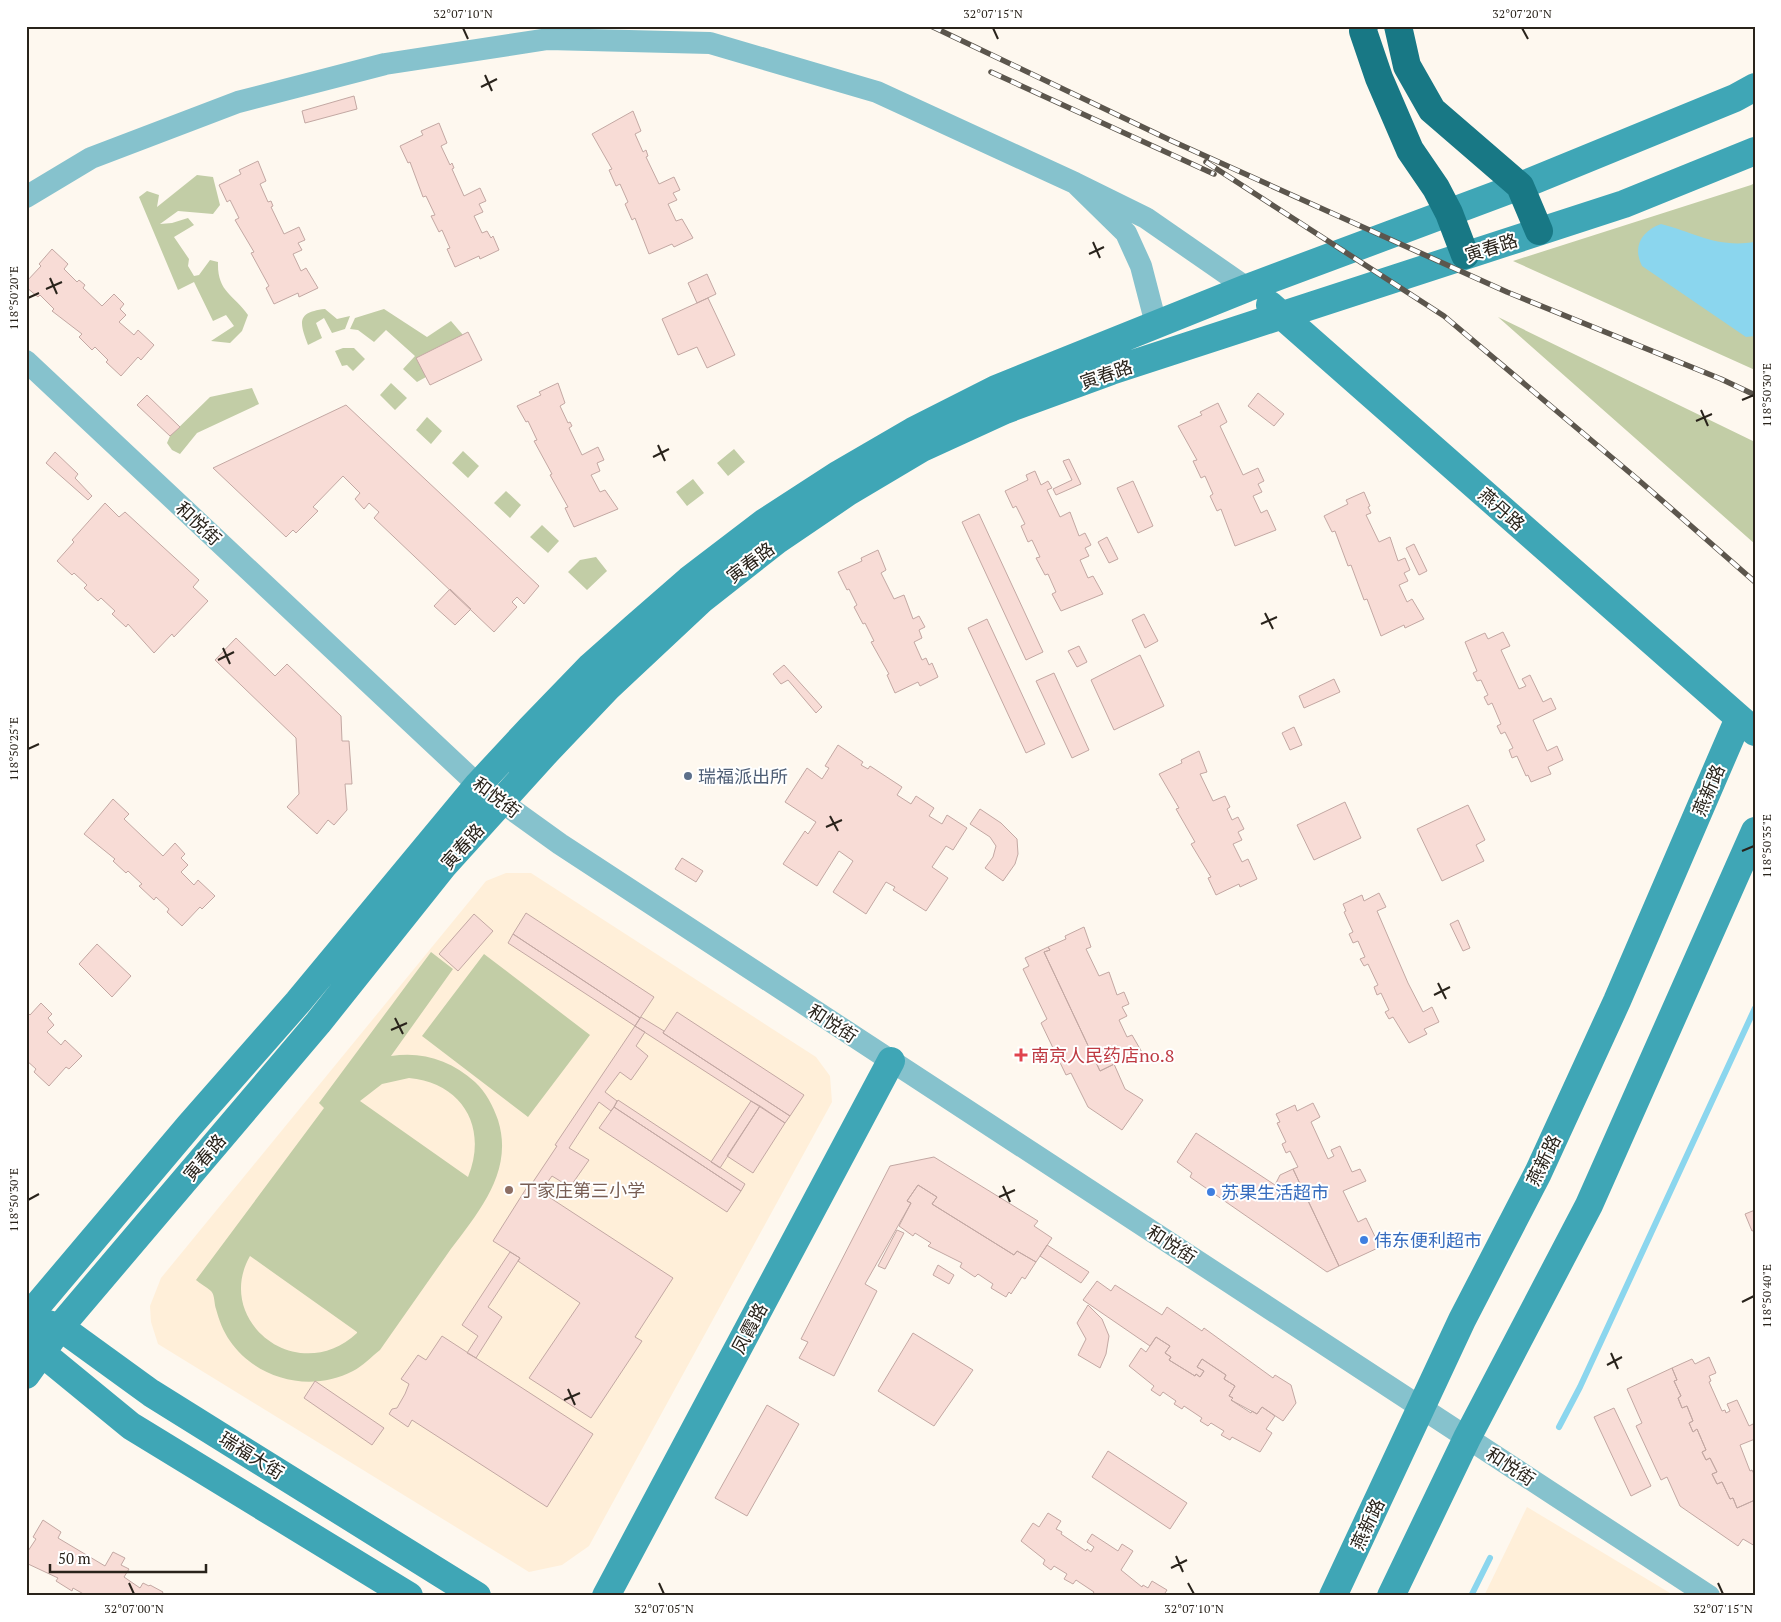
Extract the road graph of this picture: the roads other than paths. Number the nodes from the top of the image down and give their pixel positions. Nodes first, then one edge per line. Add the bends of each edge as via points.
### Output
1 (1364, 26) edge
2 (1398, 26) edge
3 (1755, 87) edge
4 (1755, 151) edge
5 (1075, 183) junction
6 (1520, 186) junction
7 (26, 197) edge
8 (1450, 213) junction
9 (1539, 231) junction
10 (1465, 255) junction
11 (1247, 288) junction
12 (1283, 315) junction
13 (1156, 324) junction
14 (26, 361) edge
15 (1747, 725) edge
16 (478, 785) junction
17 (502, 802) junction
18 (1755, 831) edge
19 (891, 1061) junction
20 (26, 1319) edge
21 (60, 1327) junction
22 (42, 1353) junction
23 (26, 1375) edge
24 (1421, 1406) junction
25 (1467, 1438) junction
26 (409, 1596) edge
27 (477, 1596) edge
28 (606, 1596) edge
29 (1333, 1596) edge
30 (1390, 1596) edge
31 (1709, 1596) edge

1 - 8 highway via 1379,78 1410,150
2 - 6 highway via 1407,66 1432,110
3 - 6 main road, 寅春路
4 - 9 main road, 寅春路 via 1624,204
5 - 7 street via 877,92 710,43 548,39 385,64 238,102 91,158
5 - 11 street via 1146,218
5 - 13 street via 1126,233 1142,266
6 - 8 main road, 寅春路
6 - 9 highway
8 - 10 highway
8 - 11 main road, 寅春路
9 - 10 main road, 寅春路
10 - 12 main road, 寅春路
11 - 12 main road, 燕丹路
11 - 13 main road, 寅春路
12 - 15 main road, 燕丹路
12 - 17 main road, 寅春路 via 1110,371 1005,410 922,448 848,492 776,541 700,600 607,688
13 - 16 main road, 寅春路 via 996,389 930,422 839,474 765,522 689,580 590,667
14 - 16 street, 和悦街
15 - 24 main road, 燕新路 via 1547,1154
16 - 17 street, 和悦街
16 - 20 main road, 寅春路 via 298,1002
17 - 19 street, 和悦街 via 560,844
17 - 21 main road, 寅春路 via 444,865 318,1023
18 - 25 main road via 1589,1205
19 - 24 street, 和悦街
19 - 28 main road, 凤霞路
20 - 21 main road, 瑞福大街
20 - 22 main road
21 - 22 main road, 寅春路
21 - 27 main road, 瑞福大街 via 151,1393
22 - 23 main road, 寅春路
22 - 26 main road via 131,1426
24 - 25 street, 和悦街
24 - 29 main road, 燕新路
25 - 30 main road
25 - 31 street, 和悦街

